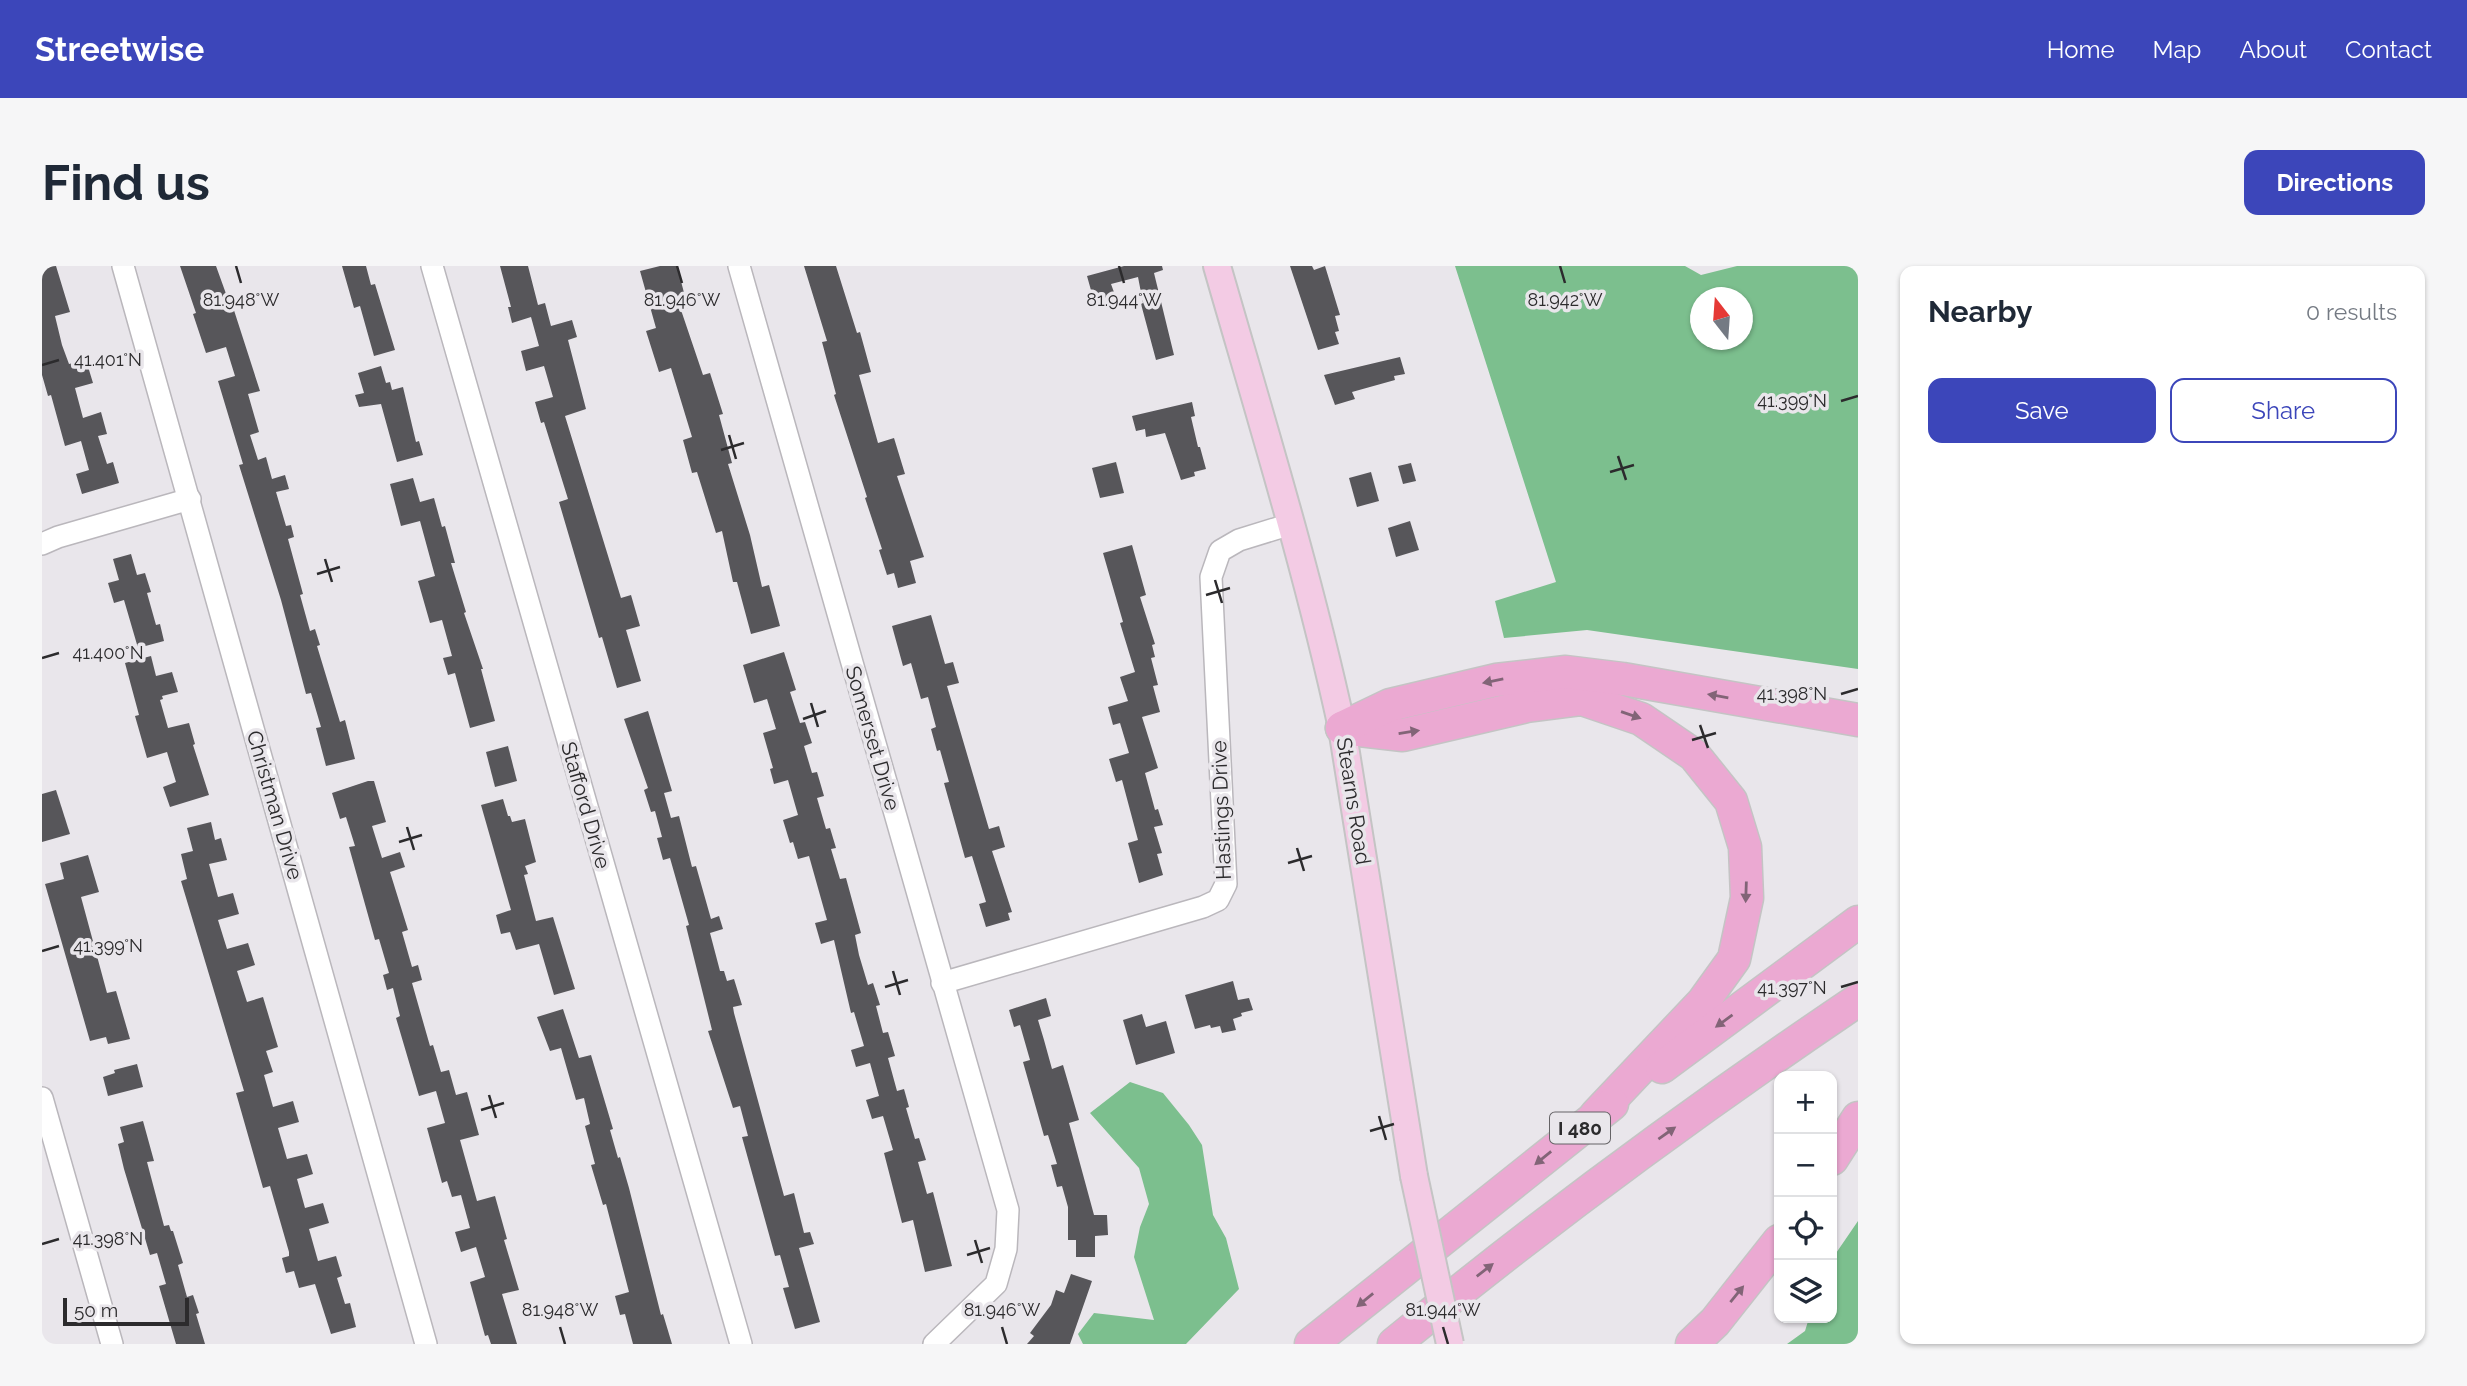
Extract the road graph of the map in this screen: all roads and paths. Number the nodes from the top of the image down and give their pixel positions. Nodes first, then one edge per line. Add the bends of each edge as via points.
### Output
1 (123, 266) edge
2 (432, 266) edge
3 (740, 266) edge
4 (1217, 266) edge
5 (190, 499) junction
6 (1291, 524) junction
7 (42, 544) edge
8 (1858, 720) edge
9 (1342, 728) junction
10 (1858, 922) edge
11 (942, 983) junction
12 (1858, 1000) edge
13 (42, 1098) edge
14 (1596, 1115) junction
15 (1858, 1118) edge
16 (1837, 1151) edge
17 (1774, 1247) edge
18 (112, 1344) edge
19 (426, 1344) edge
20 (741, 1344) edge
21 (934, 1344) edge
22 (1311, 1344) edge
23 (1394, 1344) edge
24 (1450, 1344) edge
25 (1692, 1344) edge

1 - 5 street, Christman Drive
2 - 20 street, Stafford Drive
3 - 11 street, Somerset Drive
4 - 6 main road, Stearns Road
5 - 7 street
5 - 19 street, Christman Drive
6 - 9 main road, Stearns Road
6 - 11 street, Hastings Drive via 1239,540 1220,551 1211,577 1226,884 1218,900
8 -> 9 highway via 1566,672 1496,680 1391,705
9 -> 14 highway via 1404,735 1527,706 1582,699 1641,719 1694,755 1731,801 1745,847 1747,898 1734,958 1703,1002
9 - 24 main road, Stearns Road, bridge via 1414,1176
10 -> 14 highway, I 480
11 - 21 street, Somerset Drive via 1008,1210 1006,1250 996,1284
23 -> 12 highway, I 480 via 1617,1169
13 - 18 street
14 -> 22 highway, I 480
15 - 16 highway
25 -> 17 highway

